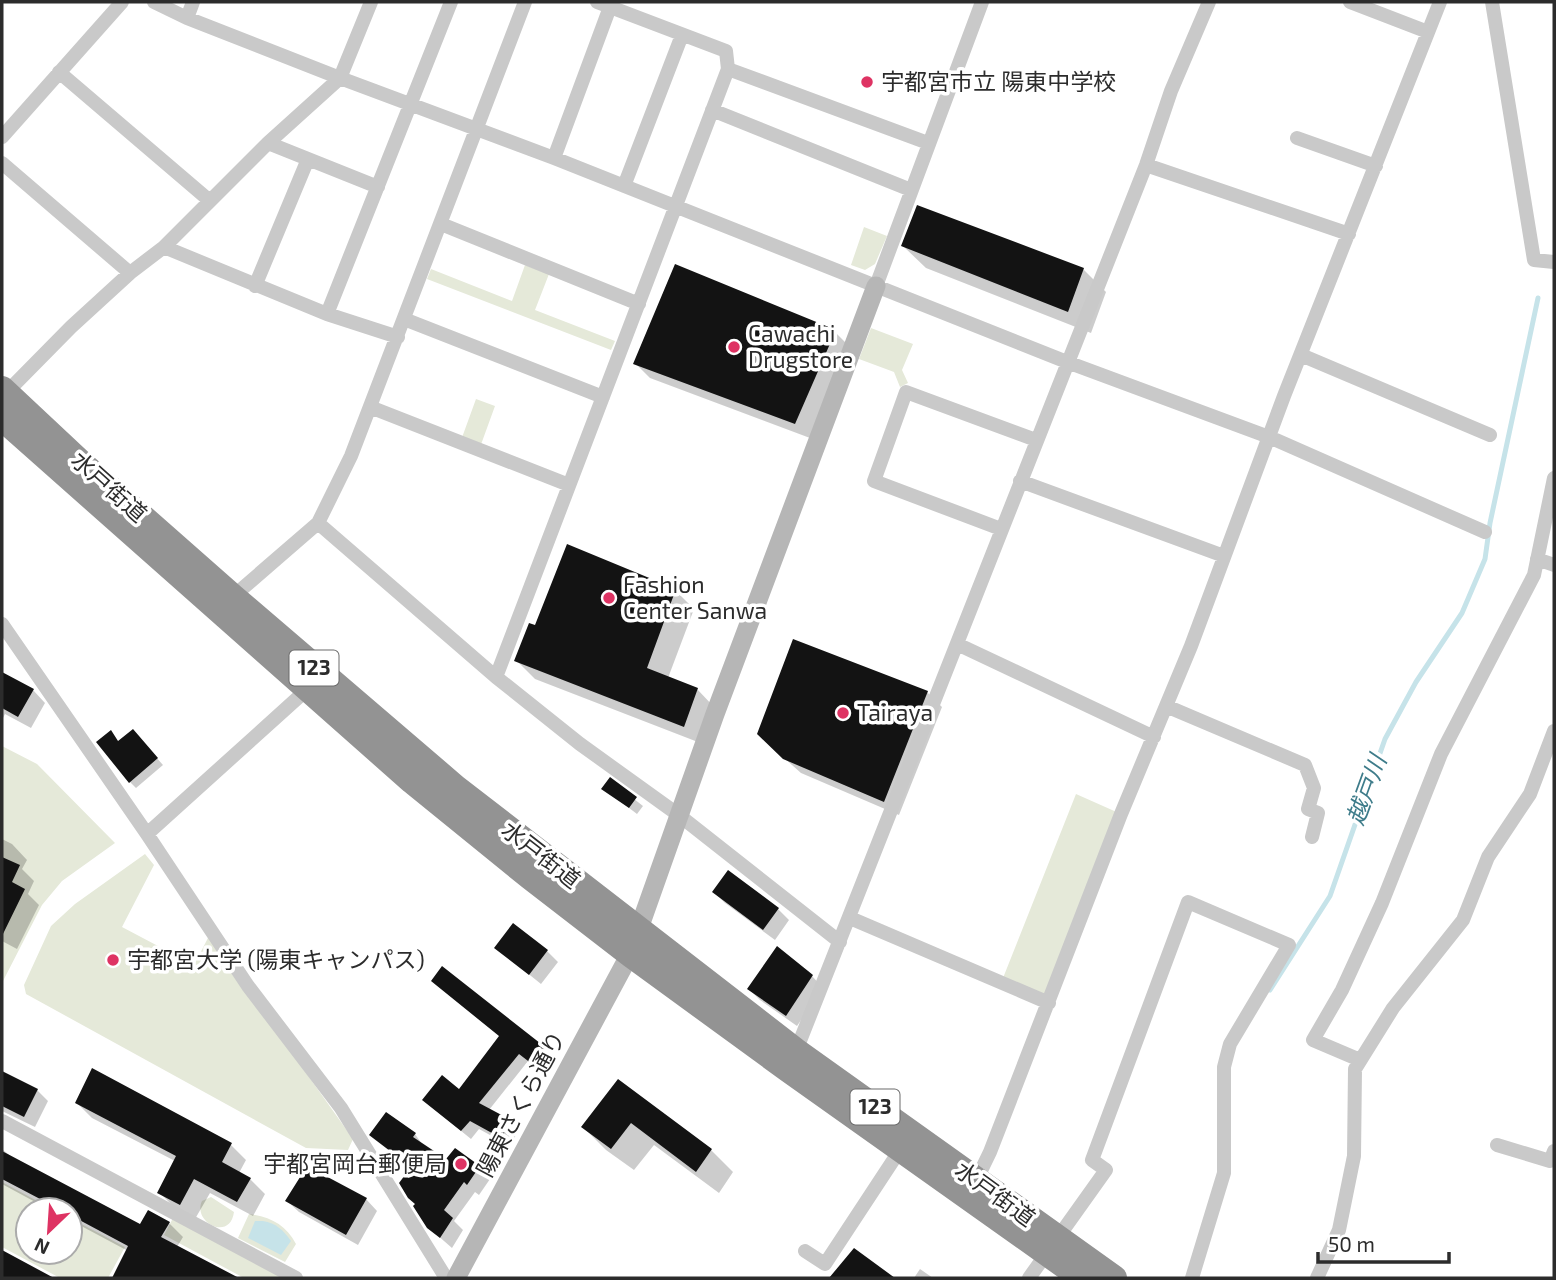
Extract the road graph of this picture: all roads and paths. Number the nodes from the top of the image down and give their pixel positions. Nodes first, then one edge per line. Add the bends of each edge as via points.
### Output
1 (122, 2) edge
2 (154, 2) edge
3 (193, 2) edge
4 (371, 2) edge
5 (451, 2) edge
6 (525, 2) edge
7 (982, 2) edge
8 (1209, 2) edge
9 (1350, 2) edge
10 (1440, 2) edge
11 (1492, 2) edge
12 (603, 4) edge
13 (187, 18) junction
14 (1429, 32) junction
15 (682, 34) junction
16 (728, 69) junction
17 (60, 72) junction
18 (340, 78) junction
19 (411, 105) junction
20 (712, 110) junction
21 (476, 129) junction
22 (2, 136) edge
23 (1297, 138) dead end
24 (268, 143) junction
25 (928, 144) junction
26 (554, 158) junction
27 (308, 159) junction
28 (2, 163) edge
29 (1146, 165) junction
30 (1376, 166) junction
31 (624, 186) junction
32 (378, 187) junction
33 (911, 190) junction
34 (210, 201) junction
35 (676, 206) junction
36 (441, 224) junction
37 (1349, 234) junction
38 (164, 247) junction
39 (1554, 262) edge
40 (130, 273) junction
41 (255, 286) junction
42 (876, 286) junction
43 (639, 304) junction
44 (327, 314) junction
45 (404, 319) junction
46 (398, 337) junction
47 (1301, 355) junction
48 (1067, 362) junction
49 (603, 397) junction
50 (3, 399) edge
51 (370, 407) junction
52 (1490, 435) dead end
53 (1269, 437) junction
54 (1037, 440) junction
55 (1554, 478) edge
56 (1020, 481) junction
57 (569, 485) junction
58 (318, 523) junction
59 (1001, 530) junction
60 (1485, 532) dead end
61 (1224, 556) junction
62 (1537, 559) junction
63 (1554, 565) edge
64 (225, 603) junction
65 (2, 624) edge
66 (957, 644) junction
67 (496, 677) junction
68 (315, 682) junction
69 (1166, 706) junction
70 (1554, 731) edge
71 (1154, 737) junction
72 (680, 816) junction
73 (146, 834) junction
74 (1311, 837) dead end
75 (850, 918) junction
76 (635, 943) junction
77 (840, 943) junction
78 (1049, 1003) junction
79 (792, 1060) junction
80 (1360, 1060) junction
81 (2, 1121) edge
82 (1497, 1145) dead end
83 (900, 1150) junction
84 (1554, 1151) edge
85 (972, 1188) junction
86 (1052, 1246) junction
87 (805, 1251) dead end
88 (296, 1278) edge
89 (446, 1278) edge
90 (456, 1278) edge
91 (1029, 1278) edge
92 (1082, 1278) edge
93 (1114, 1278) edge
94 (1192, 1278) edge
95 (1317, 1278) edge

1 - 17 street
2 - 13 street
3 - 13 street
4 - 18 street
5 - 19 street
6 - 21 street
7 - 25 street
8 - 29 street
9 - 14 street
10 - 14 street
11 - 39 street via 1534,260
12 - 15 street
12 - 26 street
13 - 18 street
14 - 30 street
15 - 16 street via 726,51
15 - 31 street
16 - 20 street
16 - 25 street
17 - 22 street
17 - 34 street
18 - 19 street
18 - 24 street
19 - 21 street
19 - 32 street
20 - 33 street
20 - 35 street
21 - 26 street
21 - 36 street
23 - 30 street
24 - 27 street
24 - 34 street
25 - 33 street
26 - 31 street
27 - 32 street
27 - 41 street
28 - 40 street
29 - 37 street
29 - 48 street
30 - 37 street
31 - 35 street
32 - 44 street
33 - 42 street
34 - 38 street
35 - 42 street
35 - 43 street
36 - 43 street
36 - 45 street
37 - 47 street
38 - 40 street
38 - 41 street
40 - 50 street
41 - 44 street
42 - 48 street
42 - 72 street, 陽東さくら通り
43 - 49 street
44 - 46 street
45 - 46 street
45 - 49 street
46 - 51 street
47 - 52 street
47 - 53 street
48 - 53 street
48 - 54 street
49 - 57 street
50 - 64 highway, 水戸街道 / 123
51 - 57 street
51 - 58 street
53 - 60 street
53 - 61 street
54 - 56 street
54 - 59 street via 906,392 874,481
55 - 62 street
56 - 59 street
56 - 61 street
57 - 67 street
58 - 64 street
58 - 67 street
59 - 66 street
61 - 69 street
62 - 63 street
62 - 80 street via 1534,575 1441,754 1342,990 1313,1040
64 - 68 highway, 水戸街道 / 123
65 - 73 street
66 - 71 street
66 - 75 street
67 - 72 street
68 - 73 street
68 - 76 highway, 水戸街道 / 123 via 456,789
69 - 71 street
69 - 74 street via 1305,765 1314,788 1308,809 1318,813
70 - 80 street via 1530,794 1488,857 1463,919 1393,1008
71 - 78 street
72 - 76 street, 陽東さくら通り
72 - 77 street
73 - 89 street via 248,986 341,1108
75 - 77 street
75 - 78 street
76 - 79 highway, 水戸街道 / 123
76 - 90 street, 陽東さくら通り
77 - 79 street
78 - 85 street
79 - 83 highway, 水戸街道 / 123
79 - 85 highway, 水戸街道 / 123
80 - 95 street via 1355,1069 1354,1156 1339,1230
81 - 88 street
82 - 84 street via 1550,1161
83 - 85 highway, 水戸街道 / 123
83 - 87 street via 825,1264
85 - 86 highway, 水戸街道 / 123
86 - 91 street
86 - 92 highway, 水戸街道 / 123
86 - 93 highway, 水戸街道 / 123
86 - 94 street via 1106,1170 1092,1160 1188,902 1289,945 1230,1044 1224,1067 1224,1173

